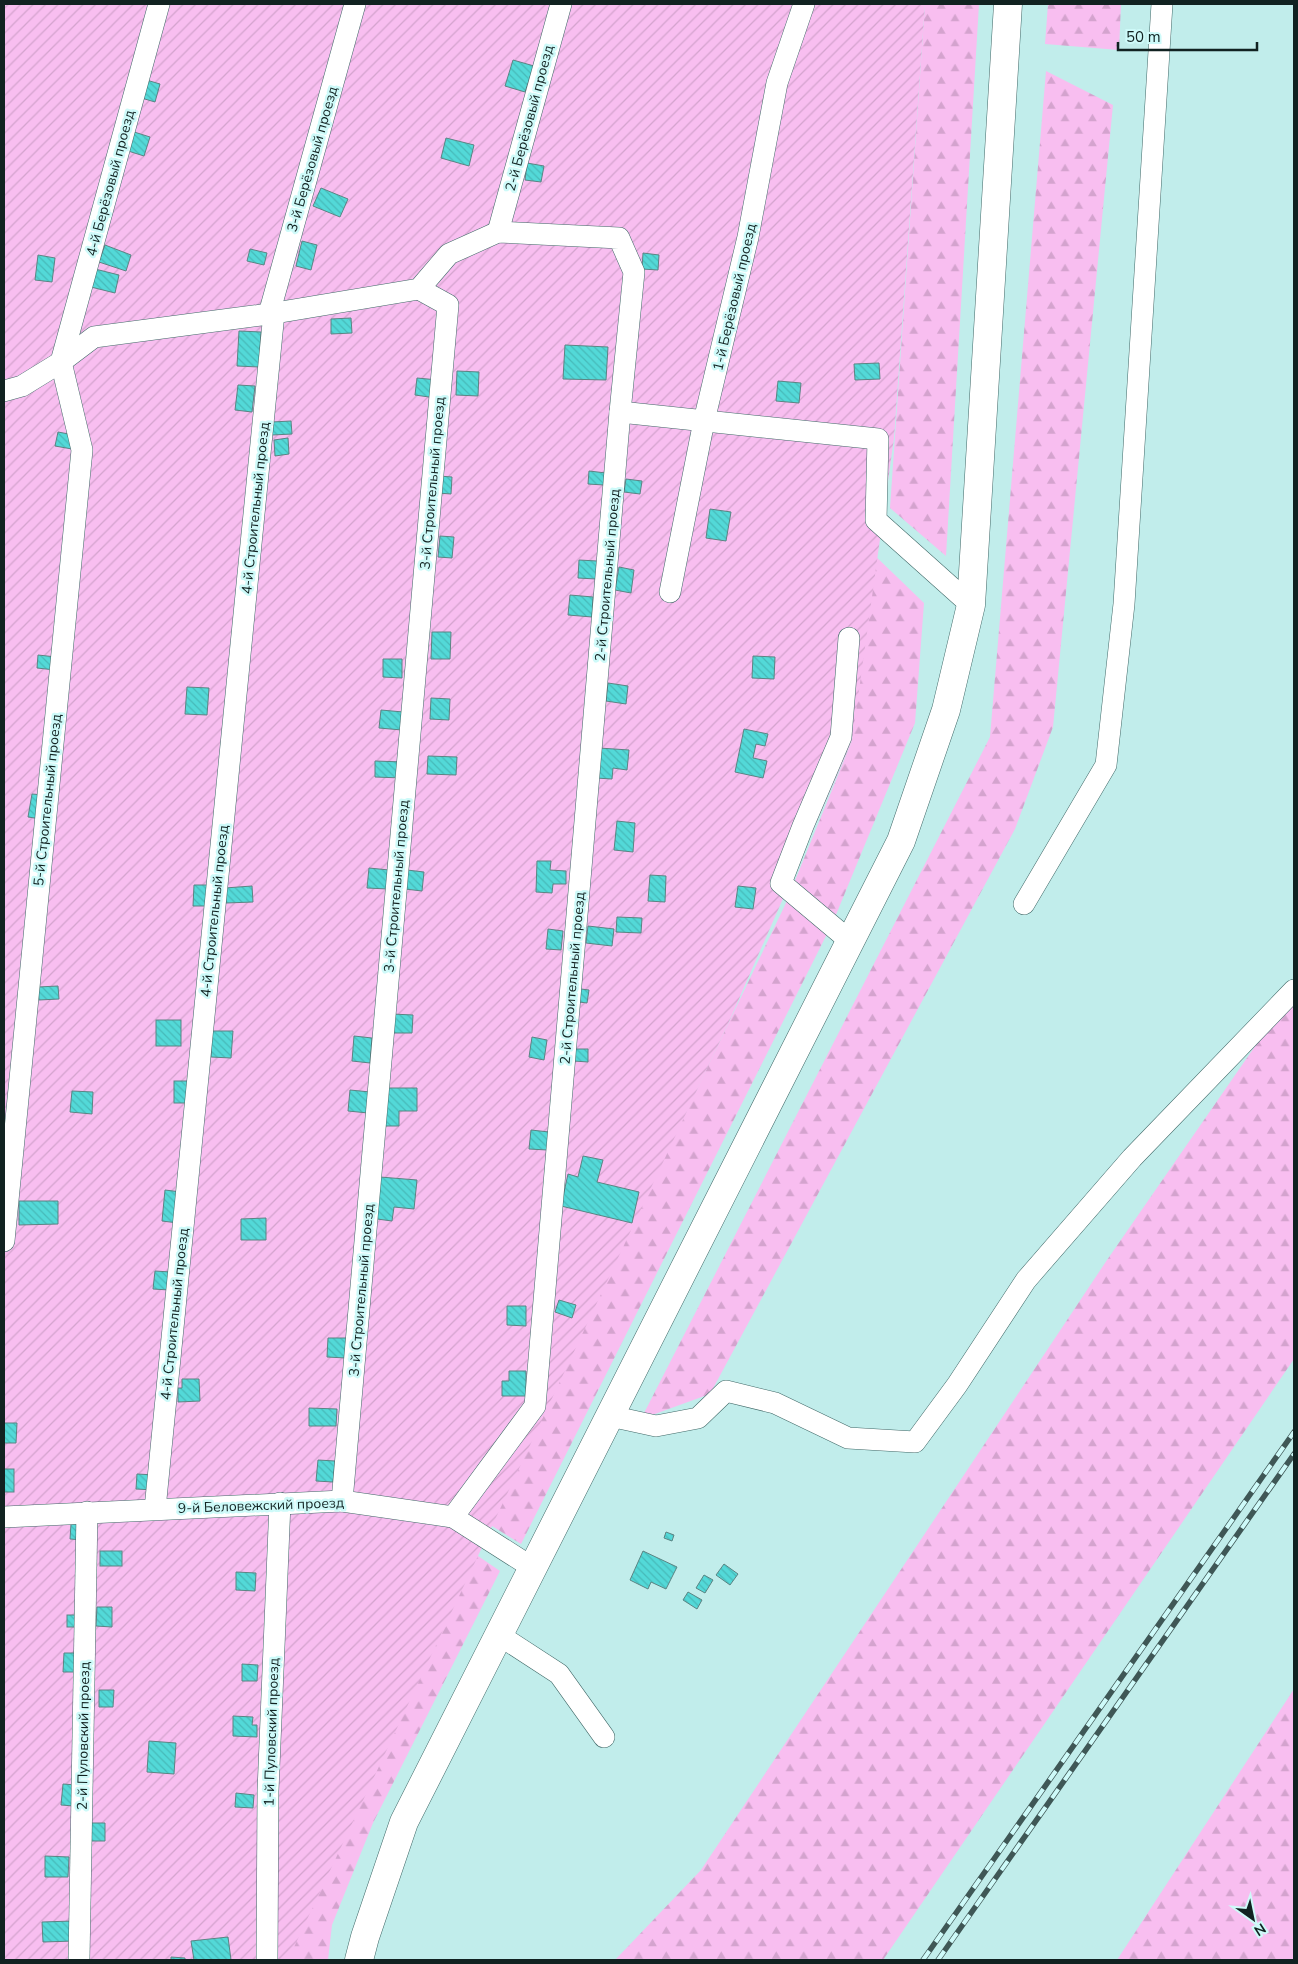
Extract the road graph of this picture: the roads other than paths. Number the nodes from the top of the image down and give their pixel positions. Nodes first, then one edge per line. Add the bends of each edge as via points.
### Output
1 (159, 4) edge
2 (356, 4) edge
3 (561, 4) edge
4 (804, 4) edge
5 (1008, 4) edge
6 (1162, 4) edge
7 (498, 232) junction
8 (419, 289) junction
9 (271, 313) junction
10 (61, 362) junction
11 (4, 391) edge
12 (620, 412) junction
13 (704, 421) junction
14 (670, 592) dead end
15 (971, 605) junction
16 (849, 638) dead end
17 (1024, 904) dead end
18 (850, 941) junction
19 (1294, 990) edge
20 (4, 1241) edge
21 (610, 1416) junction
22 (342, 1501) junction
23 (280, 1503) junction
24 (155, 1509) junction
25 (87, 1512) junction
26 (4, 1517) edge
27 (452, 1518) junction
28 (533, 1568) junction
29 (499, 1635) junction
30 (604, 1737) dead end
31 (79, 1960) edge
32 (267, 1960) edge
33 (359, 1960) edge

1 - 10 street, 4-й Берёзовый проезд
2 - 9 street, 3-й Берёзовый проезд
3 - 7 street, 2-й Берёзовый проезд
4 - 13 street, 1-й Берёзовый проезд via 777,83 748,237
5 - 15 main road
6 - 17 street via 1124,604 1106,765
7 - 8 street via 449,254
7 - 12 street, 2-й Строительный проезд via 619,238 634,272
8 - 9 street
8 - 22 street, 3-й Строительный проезд via 448,305
9 - 10 street via 94,337
9 - 24 street, 4-й Строительный проезд
10 - 11 street via 22,386
10 - 20 street, 5-й Строительный проезд via 82,450
12 - 13 street
12 - 27 street, 2-й Строительный проезд via 535,1406
13 - 14 street, 1-й Берёзовый проезд
13 - 15 street via 878,439 876,520
15 - 18 main road via 946,710 901,841
16 - 18 street via 841,737 781,883
18 - 21 main road
19 - 21 street via 1132,1158 1026,1280 915,1442 848,1438 775,1403 726,1391 698,1418 656,1426
21 - 28 main road
22 - 23 street, 9-й Беловежский проезд
22 - 27 street, 9-й Беловежский проезд
23 - 24 street, 9-й Беловежский проезд
23 - 32 street, 1-й Пуловский проезд via 268,1792
24 - 25 street, 9-й Беловежский проезд
25 - 26 street, 9-й Беловежский проезд
25 - 31 street, 2-й Пуловский проезд
27 - 28 street, 9-й Беловежский проезд
28 - 29 main road
29 - 30 street via 559,1674
29 - 33 main road via 404,1822

